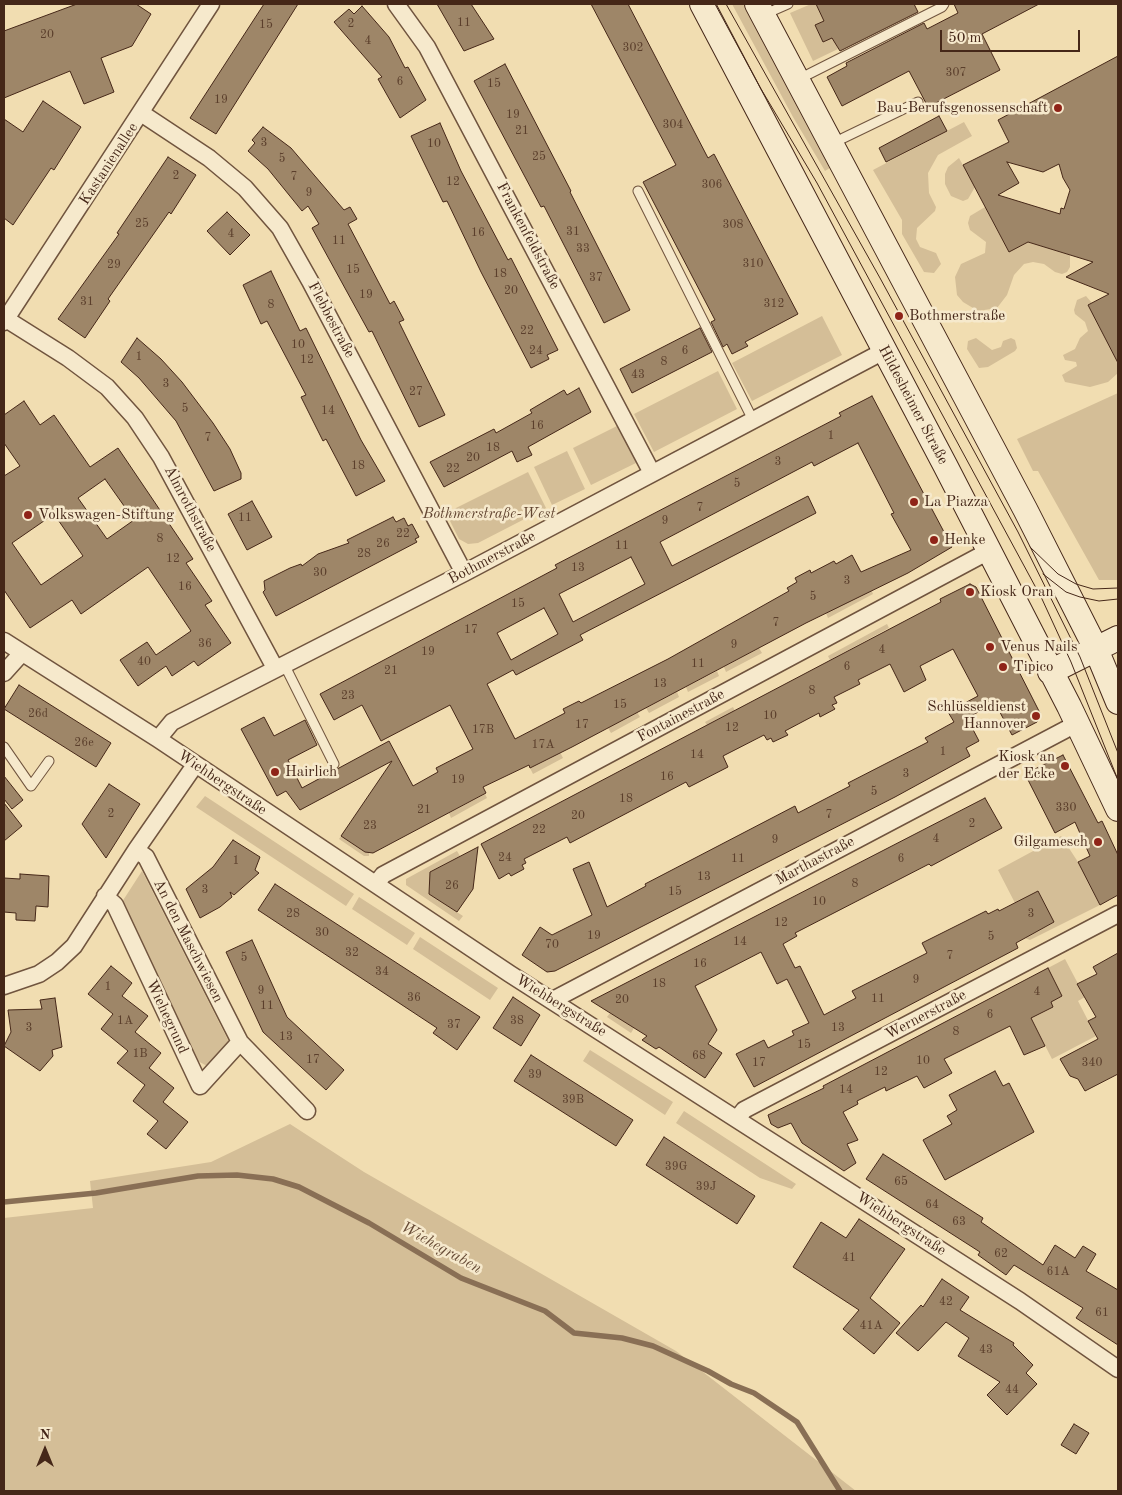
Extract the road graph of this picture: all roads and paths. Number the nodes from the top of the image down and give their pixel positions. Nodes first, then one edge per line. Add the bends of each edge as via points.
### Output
1 (211, 4) edge
2 (396, 4) edge
3 (702, 4) edge
4 (788, 4) edge
5 (944, 4) edge
6 (760, 10) edge
7 (797, 80) junction
8 (918, 102) dead end
9 (141, 113) junction
10 (831, 144) junction
11 (638, 191) dead end
12 (5, 321) edge
13 (884, 351) junction
14 (753, 420) junction
15 (652, 473) junction
16 (989, 551) junction
17 (464, 573) junction
18 (1118, 638) edge
19 (4, 641) edge
20 (1096, 649) junction
21 (22, 653) junction
22 (280, 666) junction
23 (4, 672) edge
24 (1050, 672) junction
25 (1118, 702) edge
26 (1078, 723) junction
27 (158, 739) junction
28 (4, 747) edge
29 (49, 761) dead end
30 (334, 764) dead end
31 (195, 765) junction
32 (1118, 809) edge
33 (136, 850) junction
34 (376, 884) junction
35 (105, 896) junction
36 (1118, 914) edge
37 (4, 986) edge
38 (553, 1000) junction
39 (240, 1042) junction
40 (307, 1111) dead end
41 (737, 1119) junction
42 (1118, 1368) edge

1 - 9 street, Kastanienallee
2 - 15 street, Frankenfeldstraße via 428,47
3 - 13 main road, Hildesheimer Straße
4 - 6 lane
5 - 7 lane
6 - 7 main road
7 - 10 main road
8 - 10 lane
9 - 12 street, Kastanienallee
9 - 17 street, Flebbestraße via 209,158 245,188 280,228
10 - 20 main road
11 - 14 lane
12 - 22 street, Almrothstraße via 68,358 107,388 135,418 161,456
13 - 14 street, Bothmerstraße
13 - 16 main road, Hildesheimer Straße
14 - 15 street, Bothmerstraße
15 - 17 street, Bothmerstraße
16 - 24 main road, Hildesheimer Straße
16 - 34 street, Fontainestraße via 383,875
17 - 22 street, Bothmerstraße
18 - 20 main road
19 - 21 street, Wiehbergstraße
20 - 24 main road
20 - 25 main road
21 - 23 street
21 - 27 street, Wiehbergstraße
22 - 27 street, Bothmerstraße via 172,722
22 - 30 lane
24 - 26 main road, Hildesheimer Straße
26 - 32 main road, Hildesheimer Straße
26 - 38 street, Marthastraße
27 - 31 street, Wiehbergstraße
28 - 29 lane via 31,786
31 - 33 street
31 - 34 street, Wiehbergstraße
33 - 35 street
33 - 39 street, An den Maschwiesen via 146,857
34 - 38 street, Wiehbergstraße
35 - 37 street via 74,946 57,962 39,974
35 - 39 street, Wiehegrund via 115,905 200,1086
36 - 41 street, Wernerstraße via 744,1110
38 - 41 street, Wiehbergstraße
39 - 40 street, An den Maschwiesen
41 - 42 street, Wiehbergstraße via 1020,1300

